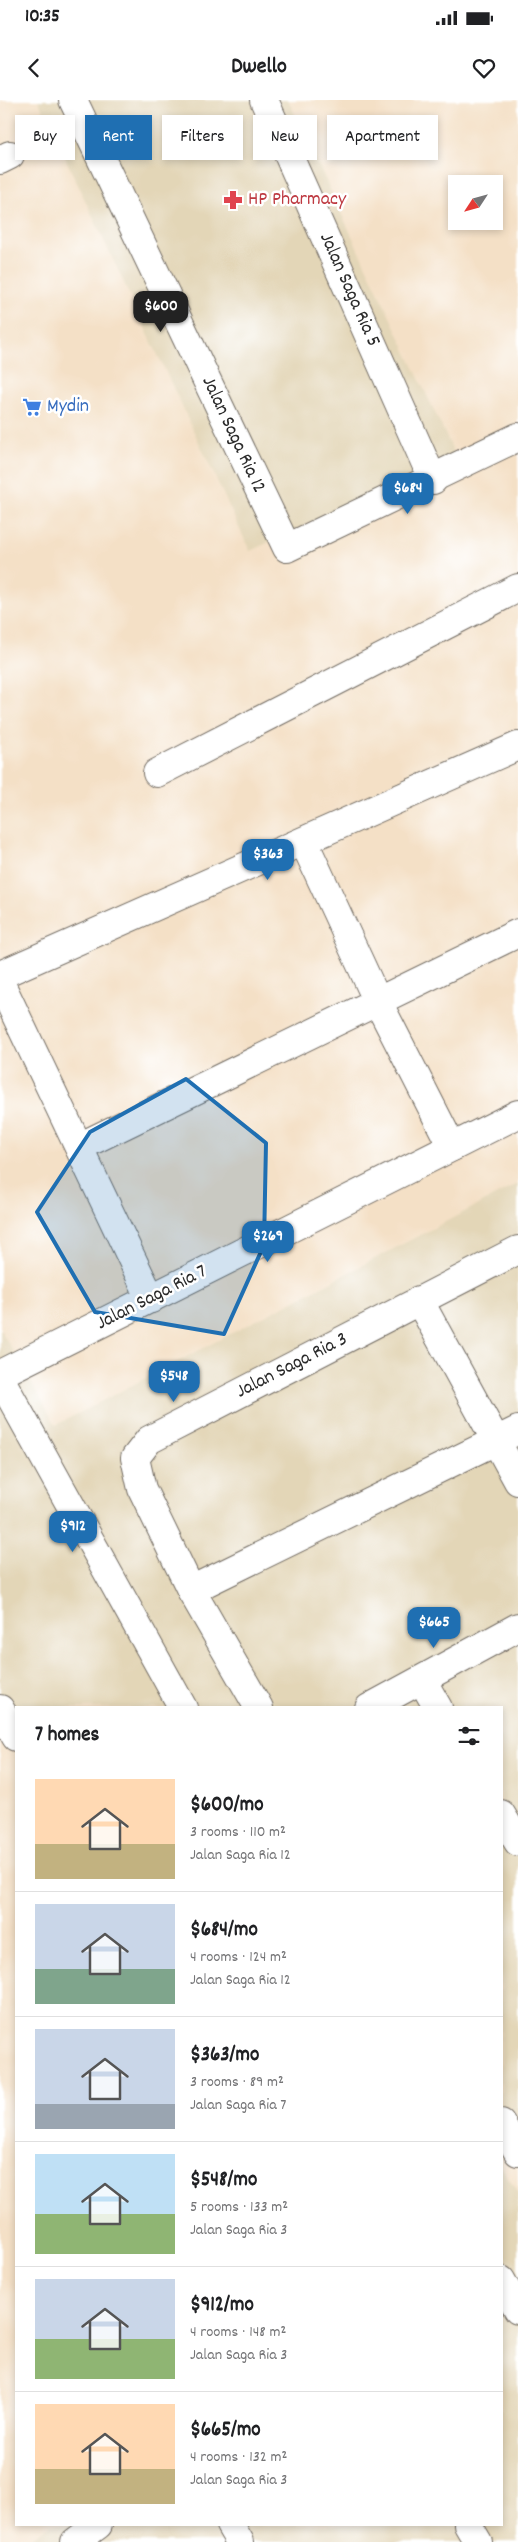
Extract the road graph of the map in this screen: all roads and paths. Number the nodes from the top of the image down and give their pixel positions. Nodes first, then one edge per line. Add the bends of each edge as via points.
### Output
1 (73, 100) edge
2 (264, 100) edge
3 (515, 447) edge
4 (433, 480) junction
5 (518, 588) edge
6 (518, 746) edge
7 (158, 773) dead end
8 (304, 842) junction
9 (518, 933) edge
10 (0, 975) edge
11 (0, 982) edge
12 (378, 1002) junction
13 (518, 1114) edge
14 (79, 1147) junction
15 (452, 1147) junction
16 (518, 1250) edge
17 (151, 1299) junction
18 (419, 1300) junction
19 (0, 1374) edge
20 (0, 1378) edge
21 (507, 1435) edge
22 (518, 1481) edge
23 (191, 1590) junction
24 (518, 1627) edge
25 (422, 1680) junction
26 (182, 1706) edge
27 (259, 1706) edge
28 (373, 1706) edge
29 (437, 1706) edge
30 (0, 1709) edge
31 (15, 1735) edge
32 (503, 1817) edge
33 (518, 1842) edge
34 (503, 2126) edge
35 (518, 2150) edge
36 (503, 2284) edge
37 (518, 2310) edge
38 (97, 2526) edge
39 (231, 2526) edge
40 (469, 2526) edge
41 (75, 2542) edge
42 (240, 2542) edge
43 (478, 2542) edge

1 - 4 street, Jalan Saga Ria 12 via 287,548
2 - 4 street, Jalan Saga Ria 5
3 - 4 street, Jalan Saga Ria 12
5 - 7 street
6 - 8 street
8 - 10 street
8 - 12 street
9 - 12 street
11 - 14 street
12 - 14 street
12 - 15 street
13 - 15 street, Jalan Saga Ria 7
14 - 17 street
15 - 17 street, Jalan Saga Ria 7
16 - 18 street, Jalan Saga Ria 3
17 - 19 street, Jalan Saga Ria 7
18 - 21 street
18 - 23 street, Jalan Saga Ria 3 via 149,1440 135,1458 142,1489
20 - 26 street
21 - 22 street
21 - 23 street
23 - 27 street, Jalan Saga Ria 3
24 - 25 street
25 - 28 street
25 - 29 street
30 - 31 street
32 - 33 street
34 - 35 street
36 - 37 street
38 - 41 street
39 - 42 street
40 - 43 street

